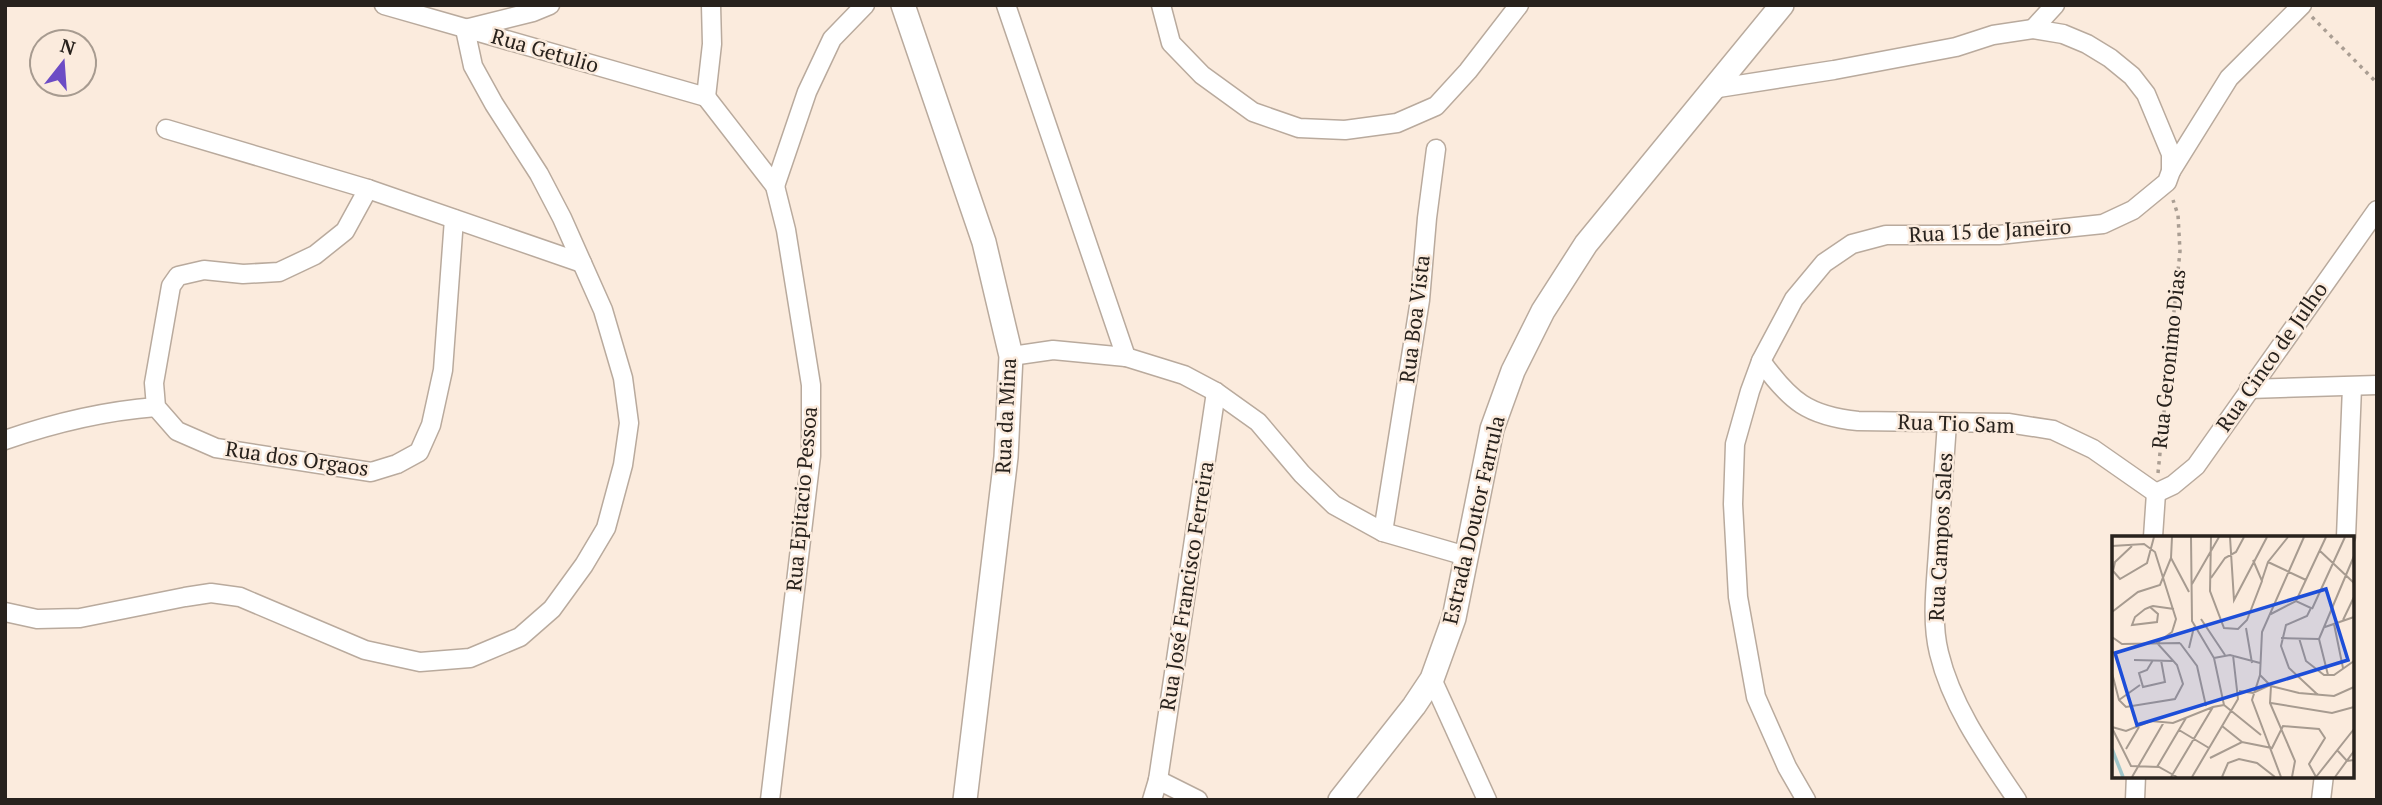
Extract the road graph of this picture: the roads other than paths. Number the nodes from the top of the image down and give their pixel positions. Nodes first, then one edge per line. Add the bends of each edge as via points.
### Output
1 (384, 5) edge
2 (550, 5) edge
3 (711, 5) edge
4 (865, 5) edge
5 (903, 5) edge
6 (1006, 5) edge
7 (1160, 5) edge
8 (1519, 5) edge
9 (1782, 5) edge
10 (2055, 5) edge
11 (2301, 6) edge
12 (465, 29) junction
13 (2033, 29) junction
14 (1712, 89) junction
15 (706, 97) junction
16 (166, 129) dead end
17 (1436, 149) dead end
18 (2169, 177) junction
19 (775, 186) junction
20 (368, 189) junction
21 (2377, 210) edge
22 (454, 219) junction
23 (582, 263) junction
24 (1011, 356) junction
25 (1126, 357) junction
26 (1761, 362) junction
27 (2377, 385) edge
28 (2352, 387) junction
29 (2249, 389) junction
30 (1216, 393) junction
31 (156, 407) junction
32 (1947, 423) junction
33 (5, 440) edge
34 (2156, 493) junction
35 (1383, 532) junction
36 (2153, 536) edge
37 (2346, 536) edge
38 (1466, 556) junction
39 (5, 612) edge
40 (1432, 679) junction
41 (2136, 777) edge
42 (2324, 777) edge
43 (1158, 780) junction
44 (770, 800) edge
45 (965, 800) edge
46 (1152, 800) edge
47 (1198, 800) edge
48 (1340, 800) edge
49 (1487, 800) edge
50 (1806, 800) edge
51 (2017, 800) edge
52 (2135, 800) edge
53 (2321, 800) edge

1 - 12 street, Rua Getulio
2 - 12 street
3 - 15 street
4 - 19 street via 832,39 807,92
5 - 24 street, Rua da Mina via 984,242
6 - 25 street
7 - 8 street via 1171,43 1202,75 1253,112 1299,128 1345,130 1397,123 1436,106
9 - 14 street, Estrada Doutor Farrula
10 - 13 street
11 - 18 street, Rua 15 de Janeiro via 2229,78
12 - 15 street, Rua Getulio
12 - 23 street via 473,66 539,174
13 - 14 street via 1833,71
13 - 18 street via 2087,44 2132,76 2146,94 2171,154
14 - 38 street, Estrada Doutor Farrula via 1586,244 1543,311 1513,371 1493,429
15 - 19 street, Rua Epitacio Pessoa
16 - 20 street
17 - 35 street, Rua Boa Vista via 1420,300
18 - 26 street, Rua 15 de Janeiro via 2133,210 2103,224 1999,235 1885,235 1852,244 1824,263 1794,299
19 - 44 street, Rua Epitacio Pessoa via 811,385 811,456
20 - 22 street
20 - 31 street via 345,231 315,255 279,272 204,270 178,276 171,286 154,383
21 - 29 street, Rua Cinco de Julho
22 - 23 street
22 - 31 street, Rua dos Orgaos via 443,370 431,425 419,452 371,472 216,448 177,431
23 - 39 street via 603,310 622,378 628,423 623,465 606,528 584,565 552,609 520,637 470,659 420,662 365,650 240,597 211,593 80,618 37,619
24 - 25 street via 1053,350
24 - 45 street, Rua da Mina via 1006,457
25 - 30 street via 1184,375
26 - 32 street, Rua Tio Sam via 1794,401 1811,411 1858,421
26 - 50 street, Rua 15 de Janeiro via 1735,444 1738,597 1756,697
27 - 28 street
28 - 29 street
28 - 37 street
29 - 34 street, Rua Cinco de Julho via 2196,466
30 - 35 street via 1258,422 1334,505
30 - 43 street, Rua José Francisco Ferreira
31 - 33 street via 45,426
32 - 34 street, Rua Tio Sam via 2008,423 2053,430 2093,449
32 - 51 street, Rua Campos Sales via 1935,603 1938,651 1965,717
34 - 36 street
35 - 38 street
38 - 40 street, Estrada Doutor Farrula via 1454,618
40 - 48 street, Estrada Doutor Farrula
40 - 49 street
41 - 52 street
42 - 53 street
43 - 46 street, Rua José Francisco Ferreira
43 - 47 street

